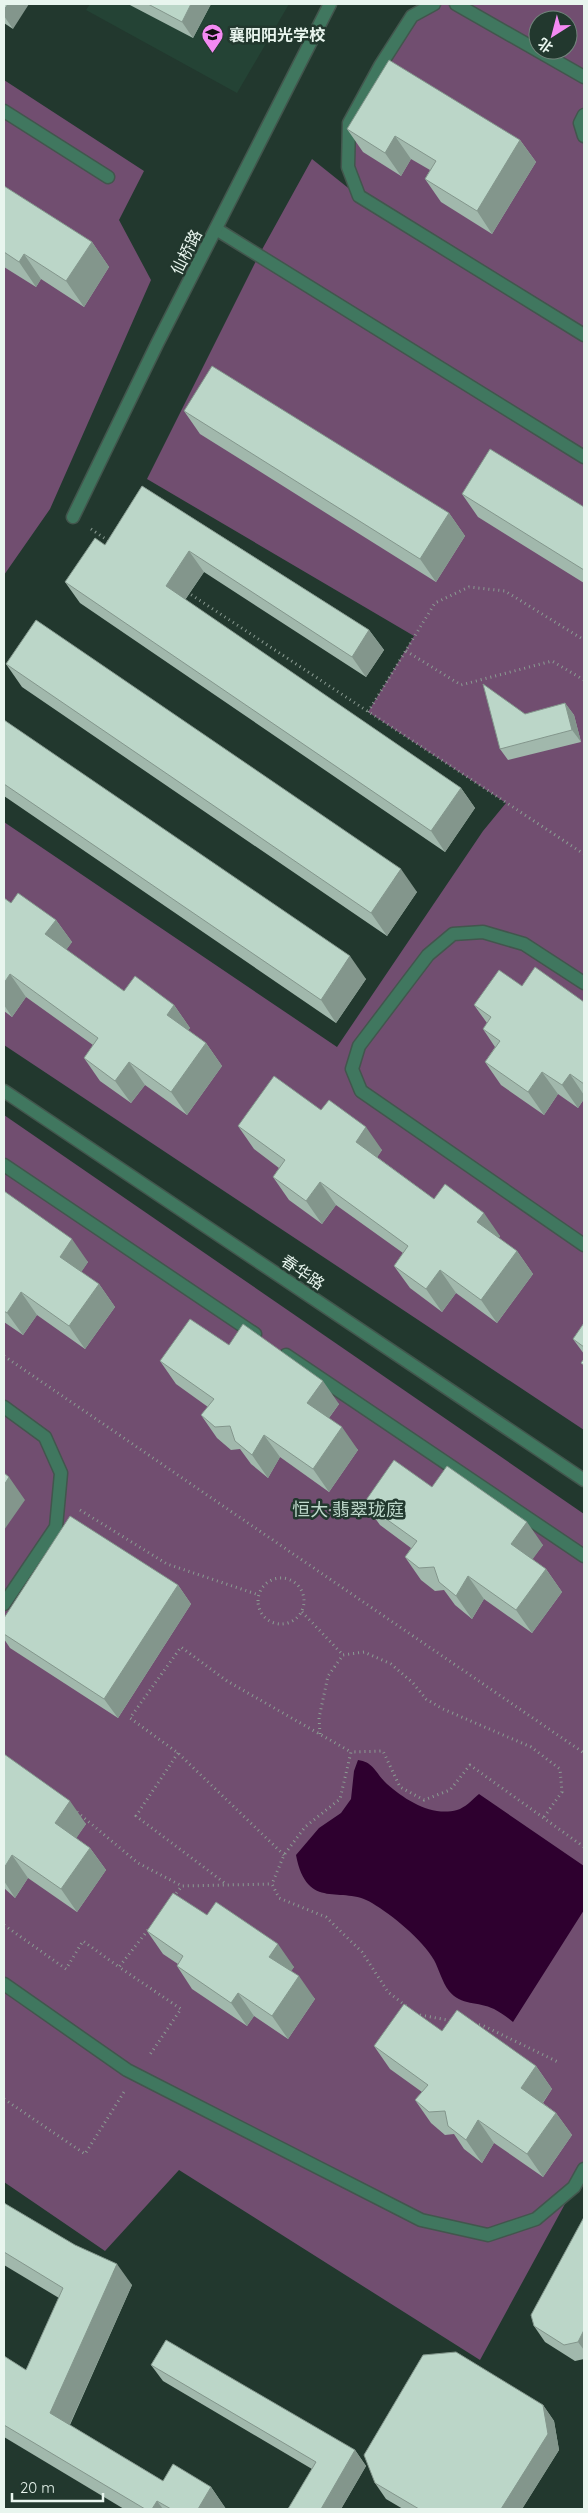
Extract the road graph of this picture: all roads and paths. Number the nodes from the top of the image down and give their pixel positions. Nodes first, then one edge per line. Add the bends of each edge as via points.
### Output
1 (330, 4) edge
2 (434, 4) edge
3 (456, 4) edge
4 (584, 77) edge
5 (4, 111) edge
6 (584, 115) edge
7 (584, 136) edge
8 (108, 177) dead end
9 (216, 229) junction
10 (584, 335) edge
11 (584, 457) edge
12 (74, 518) joint
13 (114, 544) edge
14 (180, 588) edge
15 (584, 640) edge
16 (406, 651) junction
17 (584, 680) edge
18 (368, 712) junction
19 (584, 854) edge
20 (584, 983) edge
21 (4, 1091) edge
22 (4, 1165) edge
23 (584, 1245) edge
24 (4, 1356) edge
25 (4, 1407) edge
26 (584, 1480) edge
27 (59, 1498) junction
28 (584, 1556) edge
29 (259, 1595) junction
30 (4, 1604) edge
31 (302, 1612) junction
32 (343, 1655) junction
33 (320, 1734) junction
34 (351, 1752) junction
35 (178, 1753) junction
36 (584, 1753) edge
37 (73, 1810) dead end
38 (544, 1817) junction
39 (584, 1846) edge
40 (284, 1855) junction
41 (272, 1884) junction
42 (226, 1885) junction
43 (182, 1886) junction
44 (170, 1900) edge
45 (153, 1923) edge
46 (4, 1925) edge
47 (119, 1967) junction
48 (4, 1984) edge
49 (408, 2007) edge
50 (415, 2012) edge
51 (456, 2021) edge
52 (465, 2023) edge
53 (558, 2062) dead end
54 (136, 2074) junction
55 (4, 2099) edge
56 (584, 2169) edge

1 - 9 street, 仙桥路
2 - 10 street via 412,16 349,123 348,167 358,196
3 - 4 street
5 - 8 street
6 - 7 street via 580,123
9 - 11 street
9 - 12 street, 仙桥路
12 - 13 path
14 - 18 path
15 - 16 path via 505,591 469,587 435,603
16 - 17 path via 460,685 552,661
16 - 18 path
18 - 19 path
20 - 23 street via 524,944 483,932 454,934 428,955 359,1046 352,1069 360,1091
21 - 26 street, 春华路
22 - 28 street
24 - 36 path
25 - 27 street via 46,1437 61,1473
27 - 29 path via 167,1564
27 - 30 street via 56,1527
29 - 31 path via 260,1610 270,1621 292,1622
29 - 31 path via 262,1588 274,1579 290,1579 302,1589
31 - 32 path
32 - 33 path via 328,1676
32 - 38 path via 364,1652 391,1664 426,1699 531,1747 560,1769 562,1792
33 - 34 path
33 - 35 path via 227,1682 181,1647 130,1718
34 - 38 path via 383,1751 400,1788 424,1800 450,1790 470,1765
34 - 40 path via 340,1799 305,1827
35 - 40 path
35 - 42 path via 136,1816
37 - 43 path via 138,1862
38 - 39 path
40 - 41 path
41 - 42 path
41 - 49 path via 279,1898 326,1917 362,1952 388,1992
42 - 43 path
43 - 44 path
45 - 47 path
46 - 47 path via 66,1969 83,1941
47 - 54 path via 181,2009
48 - 54 street
50 - 51 path via 422,2017
52 - 53 path via 482,2025
54 - 55 path via 85,2154
54 - 56 street via 421,2220 488,2236 536,2219 574,2187

